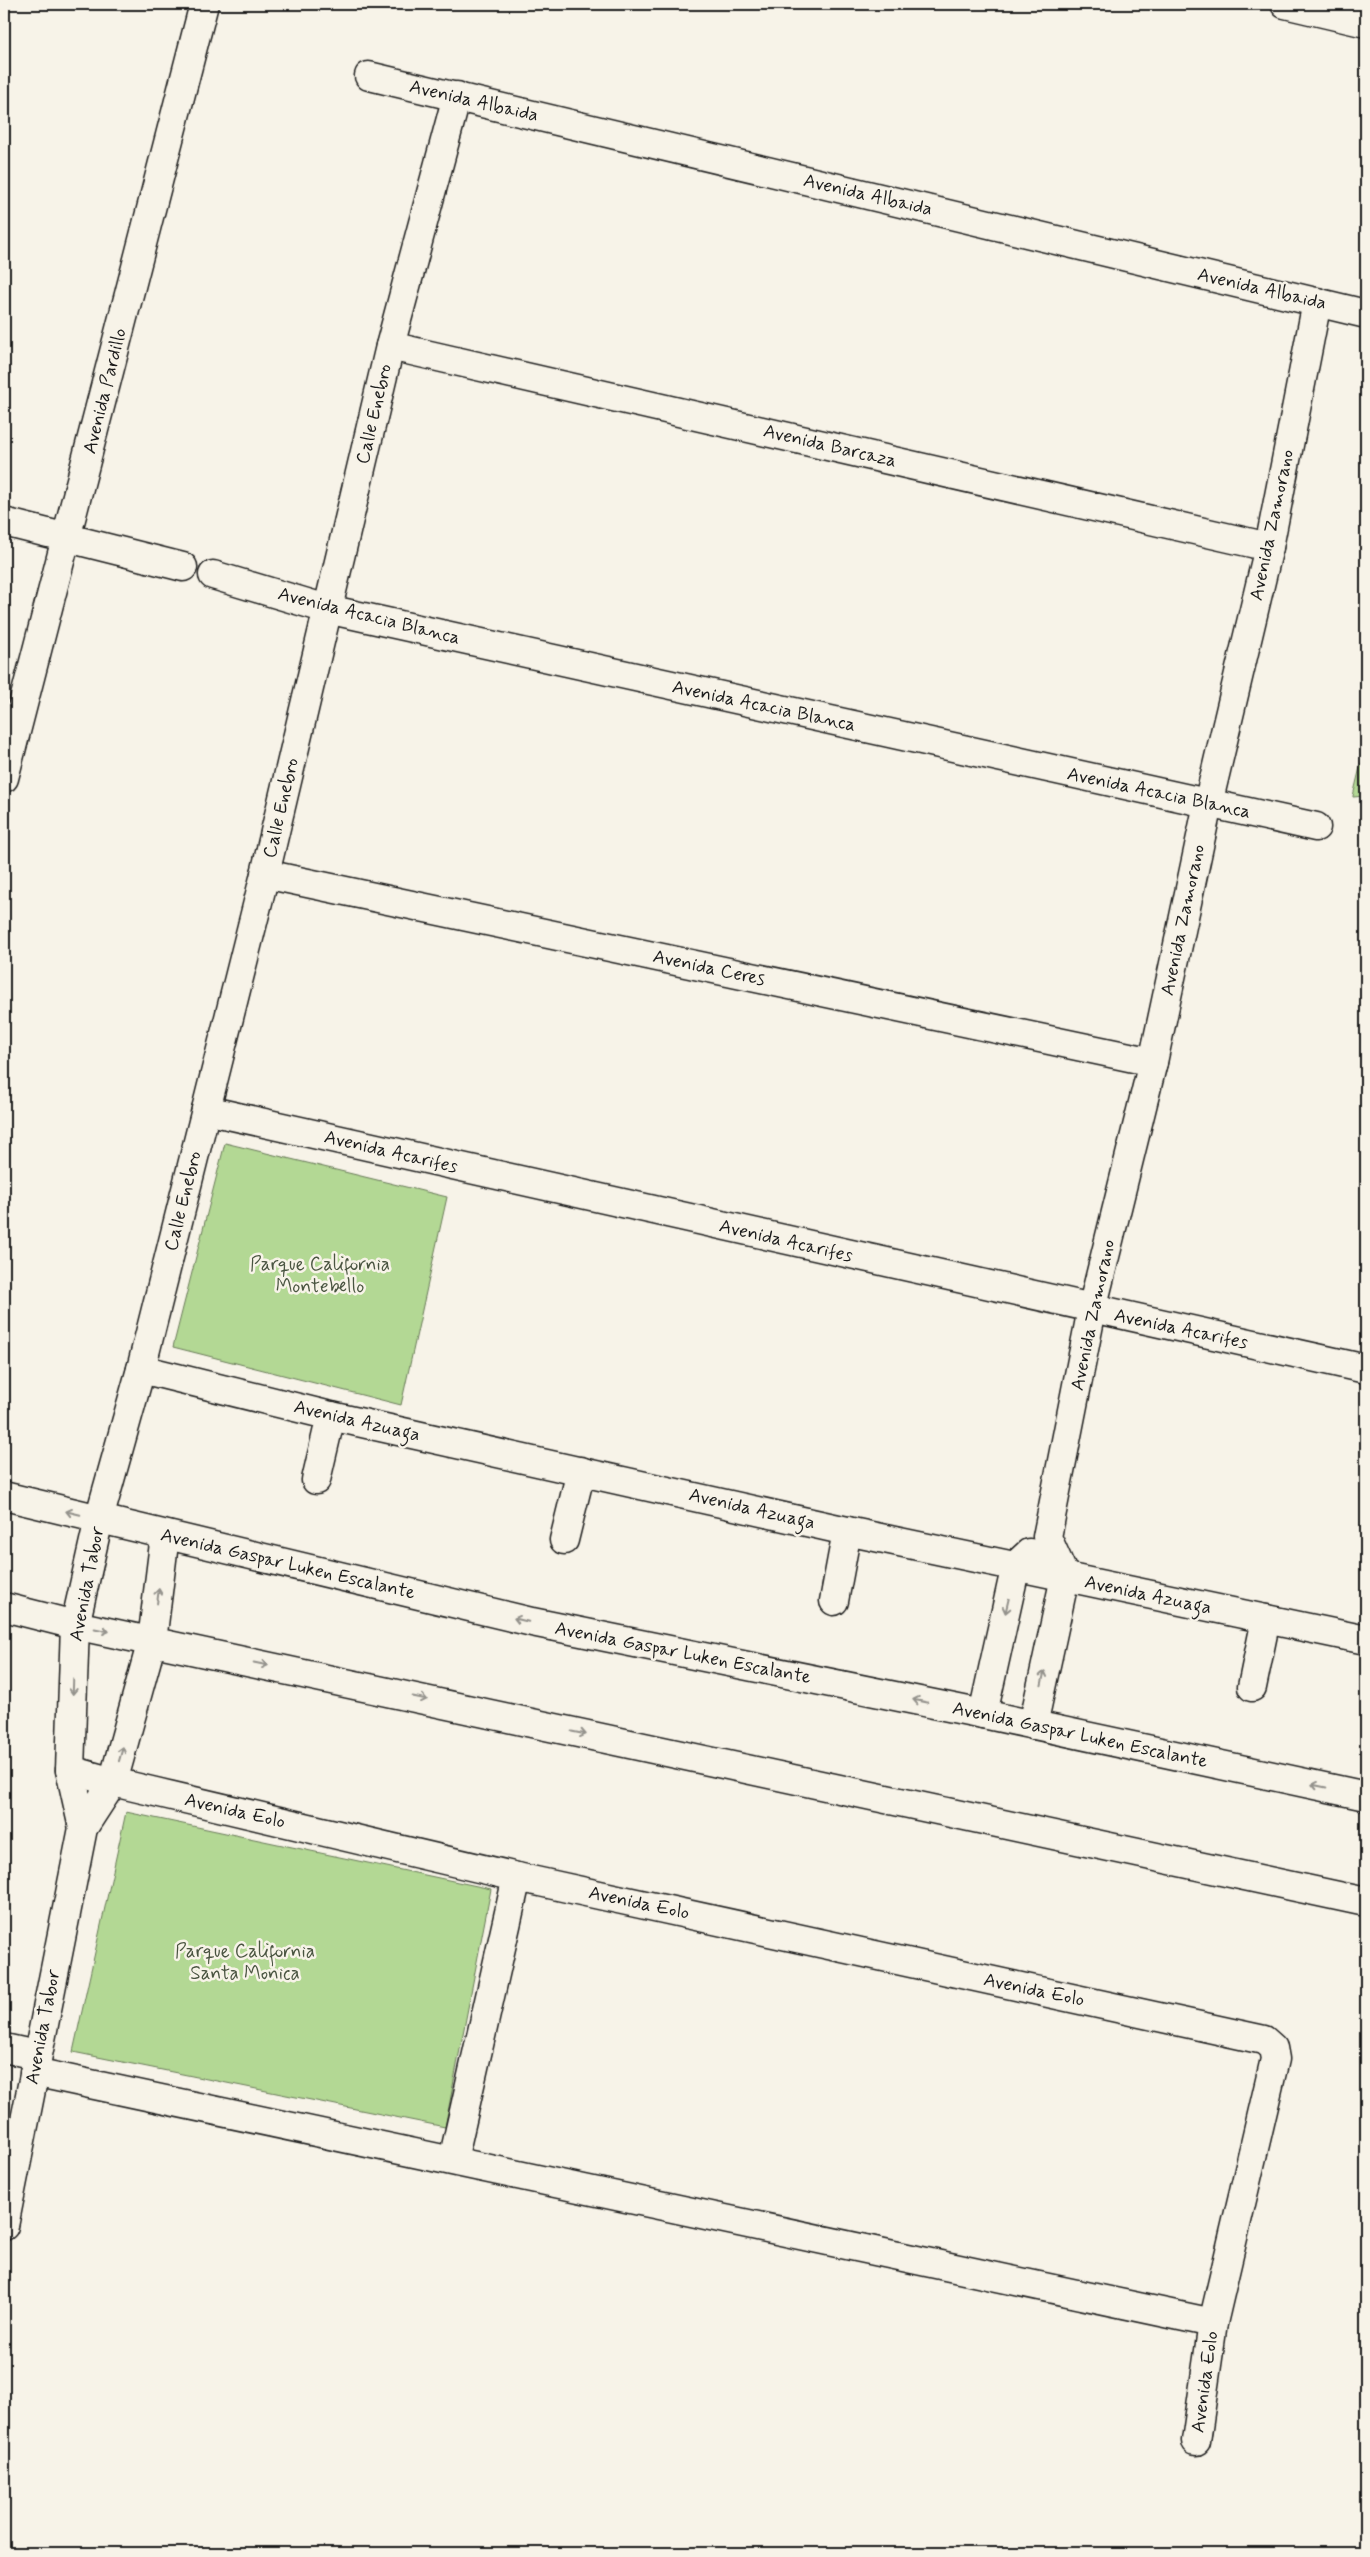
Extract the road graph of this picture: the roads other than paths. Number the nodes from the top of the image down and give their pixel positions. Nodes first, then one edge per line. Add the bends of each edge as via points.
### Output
1 (204, 4) edge
2 (1286, 4) edge
3 (1366, 23) edge
4 (369, 76) dead end
5 (457, 96) junction
6 (1317, 302) junction
7 (1366, 314) edge
8 (390, 346) junction
9 (4, 522) edge
10 (68, 539) junction
11 (1269, 546) junction
12 (183, 567) dead end
13 (213, 575) dead end
14 (327, 610) junction
15 (4, 778) edge
16 (1208, 804) junction
17 (1316, 827) dead end
18 (265, 874) junction
19 (1153, 1062) junction
20 (206, 1110) junction
21 (1092, 1309) junction
22 (141, 1369) junction
23 (1366, 1369) edge
24 (331, 1416) junction
25 (580, 1471) junction
26 (316, 1480) dead end
27 (4, 1496) edge
28 (99, 1519) junction
29 (847, 1531) junction
30 (165, 1535) junction
31 (1047, 1538) junction
32 (564, 1540) dead end
33 (1016, 1565) junction
34 (1065, 1577) junction
35 (834, 1601) dead end
36 (4, 1607) edge
37 (1266, 1619) junction
38 (75, 1625) junction
39 (1366, 1640) edge
40 (152, 1641) junction
41 (1252, 1687) dead end
42 (983, 1714) junction
43 (1033, 1725) junction
44 (70, 1770) junction
45 (113, 1782) junction
46 (1366, 1796) edge
47 (84, 1828) junction
48 (517, 1877) junction
49 (1366, 1902) edge
50 (4, 2048) edge
51 (35, 2064) junction
52 (453, 2160) junction
53 (4, 2226) edge
54 (1213, 2323) junction
55 (1196, 2442) dead end

1 - 10 street, Avenida Pardillo
2 - 3 street
4 - 5 street, Avenida Albaida
5 - 6 street, Avenida Albaida
5 - 8 street, Calle Enebro
6 - 7 street, Avenida Albaida
6 - 11 street, Avenida Zamorano
8 - 11 street, Avenida Barcaza
8 - 14 street, Calle Enebro
9 - 10 street
10 - 12 street
10 - 15 street, Avenida Pardillo
11 - 16 street, Avenida Zamorano
13 - 14 street, Avenida Acacia Blanca
14 - 16 street, Avenida Acacia Blanca
14 - 18 street, Calle Enebro
16 - 17 street, Avenida Acacia Blanca
16 - 19 street, Avenida Zamorano
18 - 19 street, Avenida Ceres
18 - 20 street, Calle Enebro
19 - 21 street, Avenida Zamorano
20 - 21 street, Avenida Acarifes
20 - 22 street, Calle Enebro
21 - 23 street, Avenida Acarifes
21 - 31 street, Avenida Zamorano
22 - 24 street, Avenida Azuaga
22 - 28 street, Calle Enebro
24 - 25 street, Avenida Azuaga
24 - 26 street
25 - 29 street, Avenida Azuaga
25 - 32 street
28 -> 27 street, Avenida Gaspar Luken Escalante
28 - 30 street, Avenida Gaspar Luken Escalante
28 - 38 street, Avenida Tabor
29 - 33 street, Avenida Azuaga
29 - 35 street
40 -> 30 street, Avenida Tabor
42 -> 30 street, Avenida Gaspar Luken Escalante via 532,1622
31 - 33 street
31 - 34 street
33 - 34 street, Avenida Azuaga
33 -> 42 street
34 - 37 street, Avenida Azuaga
43 -> 34 street
36 - 38 street
37 - 39 street, Avenida Azuaga
37 - 41 street
38 -> 40 street
38 -> 44 street, Avenida Tabor
45 -> 40 street, Avenida Tabor
40 -> 49 street
42 - 43 street, Avenida Gaspar Luken Escalante
46 -> 43 street, Avenida Gaspar Luken Escalante
44 - 45 street, Avenida Eolo
44 - 47 street, Avenida Tabor
45 - 47 street, Avenida Tabor
45 - 48 street, Avenida Eolo
47 - 51 street, Avenida Tabor
48 - 52 street
48 - 54 street, Avenida Eolo via 1264,2040 1273,2048 1274,2068
50 - 51 street, Avenida Eolo
51 - 52 street, Avenida Eolo
51 - 53 street, Avenida Tabor
52 - 54 street, Avenida Eolo
54 - 55 street, Avenida Eolo

